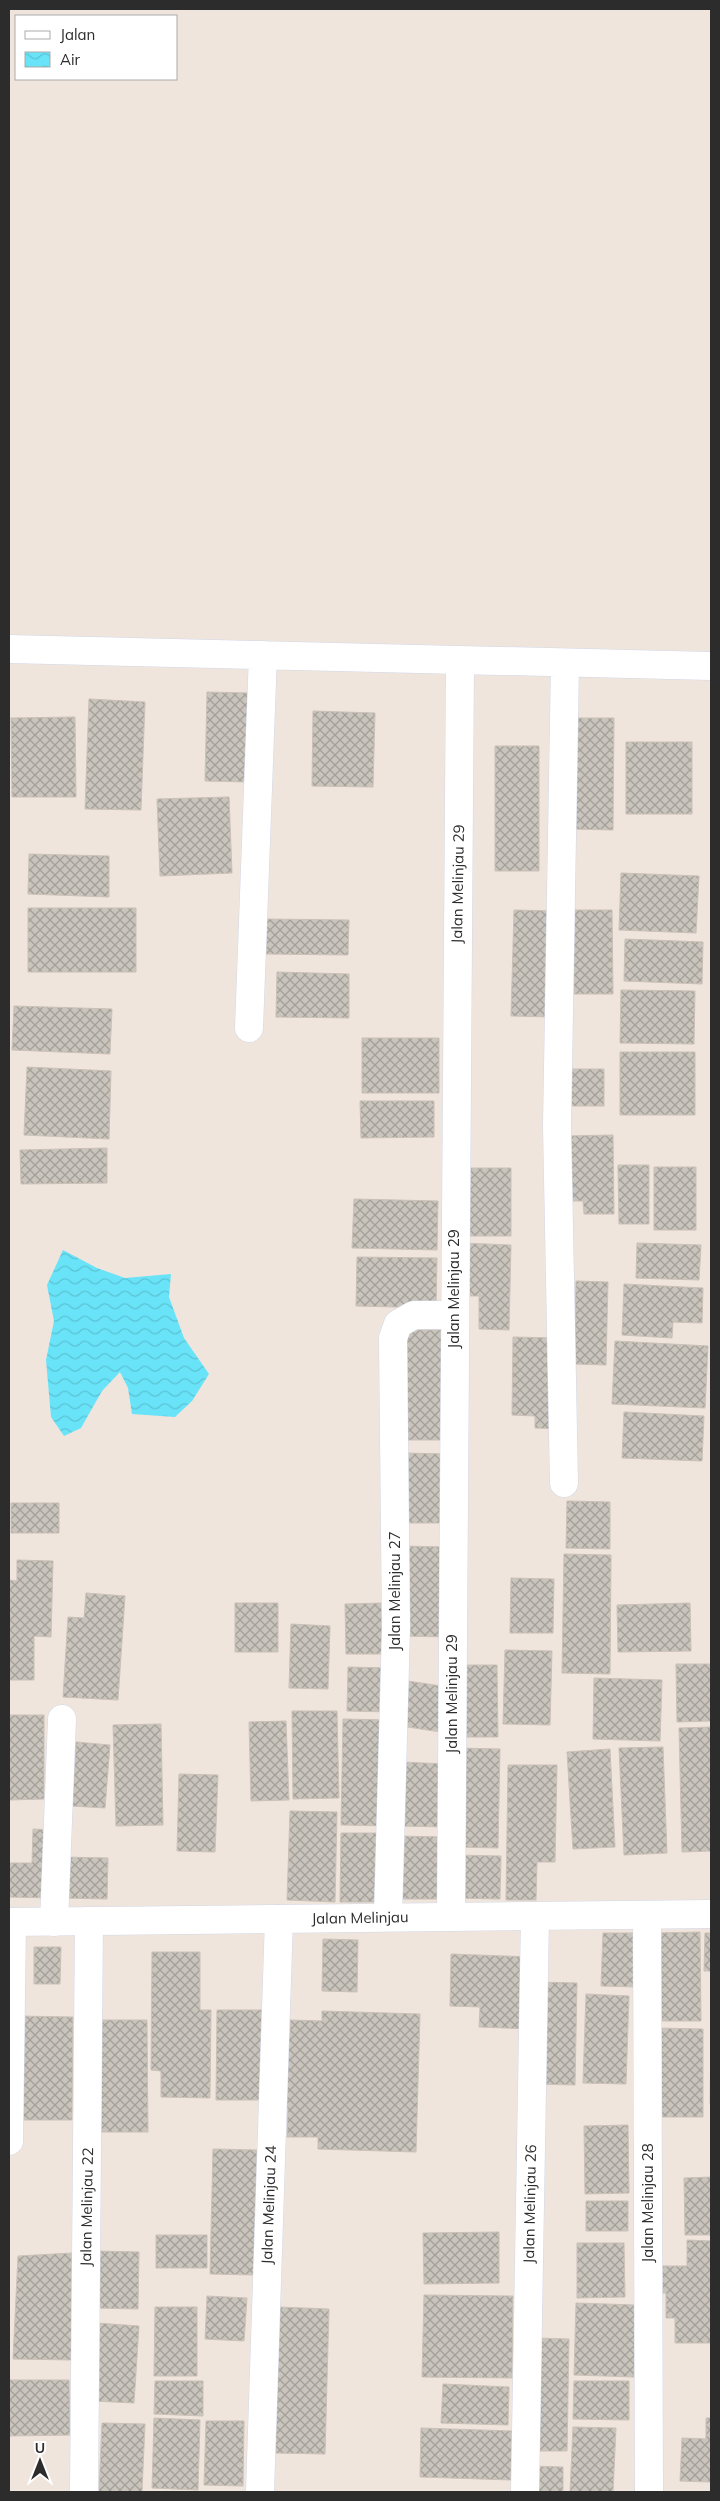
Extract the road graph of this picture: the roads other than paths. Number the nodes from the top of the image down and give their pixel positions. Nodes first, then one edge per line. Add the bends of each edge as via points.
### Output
1 (9, 649) edge
2 (263, 655) junction
3 (460, 661) junction
4 (565, 663) junction
5 (711, 666) edge
6 (249, 1028) dead end
7 (454, 1316) junction
8 (564, 1483) dead end
9 (62, 1719) dead end
10 (647, 1914) junction
11 (711, 1914) edge
12 (535, 1916) junction
13 (451, 1917) junction
14 (388, 1918) junction
15 (279, 1919) junction
16 (89, 1921) junction
17 (11, 1922) edge
18 (54, 1922) junction
19 (9, 2141) edge
20 (84, 2492) edge
21 (260, 2492) edge
22 (525, 2492) edge
23 (649, 2492) edge

1 - 2 street
2 - 3 street
2 - 6 street
3 - 4 street
3 - 7 street, Jalan Melinjau 29
4 - 5 street
4 - 8 street via 556,1126
7 - 13 street, Jalan Melinjau 29
7 - 14 street, Jalan Melinjau 27 via 414,1315 398,1324 392,1338 396,1628
9 - 18 street
10 - 11 street, Jalan Melinjau
10 - 12 street, Jalan Melinjau
10 - 23 street, Jalan Melinjau 28
12 - 13 street, Jalan Melinjau
12 - 22 street, Jalan Melinjau 26
13 - 14 street, Jalan Melinjau
14 - 15 street, Jalan Melinjau
15 - 16 street, Jalan Melinjau
15 - 21 street, Jalan Melinjau 24
16 - 18 street, Jalan Melinjau
16 - 20 street, Jalan Melinjau 22
17 - 18 street, Jalan Melinjau
17 - 19 street

